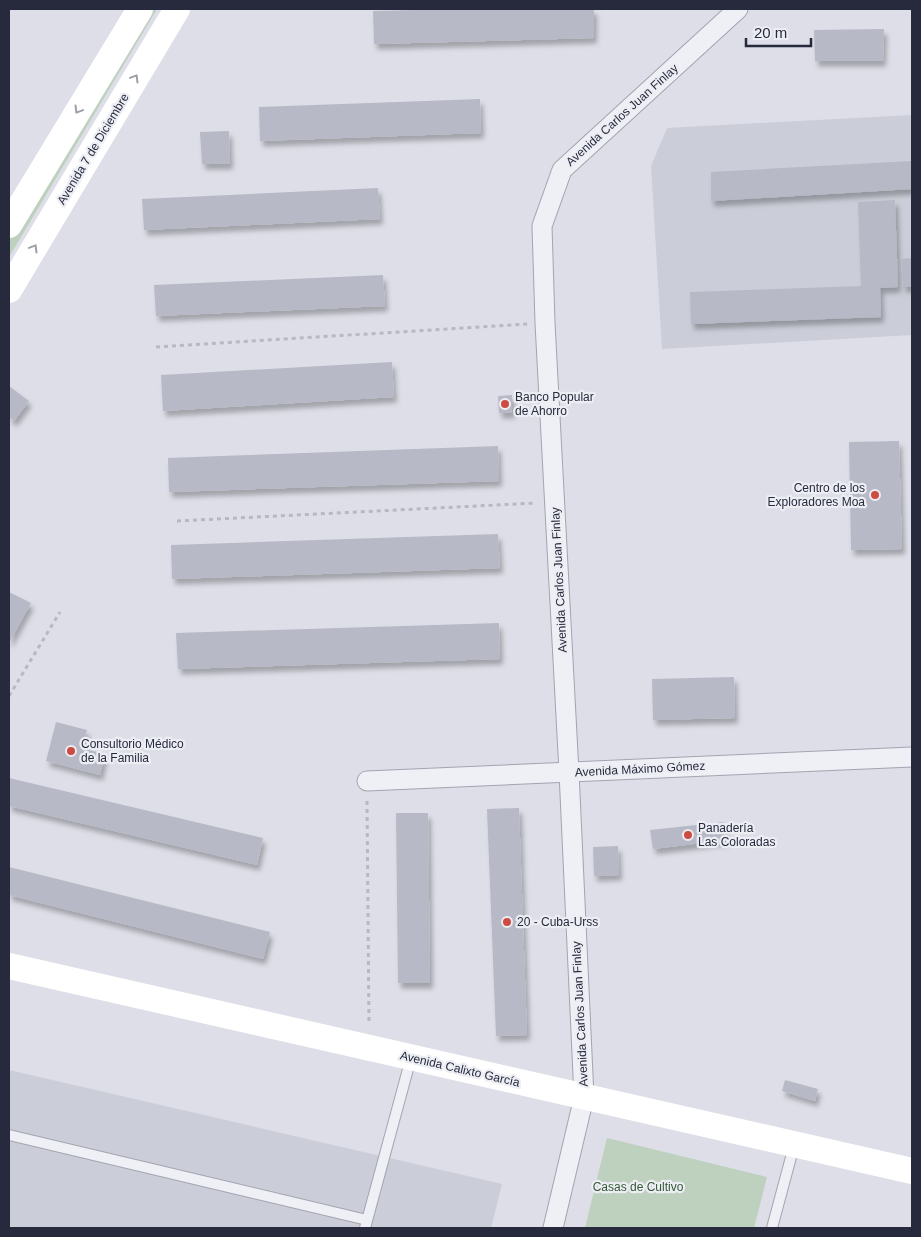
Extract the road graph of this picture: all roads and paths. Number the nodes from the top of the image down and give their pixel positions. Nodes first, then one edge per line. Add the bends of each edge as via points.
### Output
1 (140, 9) edge
2 (177, 9) edge
3 (738, 9) edge
4 (9, 225) edge
5 (9, 290) edge
6 (545, 323) junction
7 (156, 347) dead end
8 (554, 502) junction
9 (178, 521) dead end
10 (60, 612) dead end
11 (9, 696) edge
12 (912, 757) edge
13 (569, 772) junction
14 (367, 781) joint
15 (9, 966) edge
16 (369, 1048) junction
17 (411, 1058) junction
18 (584, 1097) junction
19 (9, 1135) edge
20 (794, 1145) junction
21 (912, 1172) edge
22 (366, 1224) edge
23 (553, 1228) edge
24 (772, 1228) edge

1 -> 4 main road
5 -> 2 main road, Avenida 7 de Diciembre
3 - 6 street, Avenida Carlos Juan Finlay via 562,170 542,226
6 - 7 path
6 - 8 street, Avenida Carlos Juan Finlay
8 - 9 path
8 - 13 street, Avenida Carlos Juan Finlay
10 - 11 path
12 - 13 street, Avenida Máximo Gómez
13 - 14 street, Avenida Máximo Gómez
13 - 18 street, Avenida Carlos Juan Finlay
14 - 16 path
15 - 16 main road, Avenida Calixto García
16 - 17 main road, Avenida Calixto García
17 - 18 main road, Avenida Calixto García
17 - 22 lane
18 - 20 main road, Avenida Calixto García
18 - 23 street, Avenida Carlos Juan Finlay
19 - 22 lane
20 - 21 main road, Avenida Calixto García
20 - 24 lane

